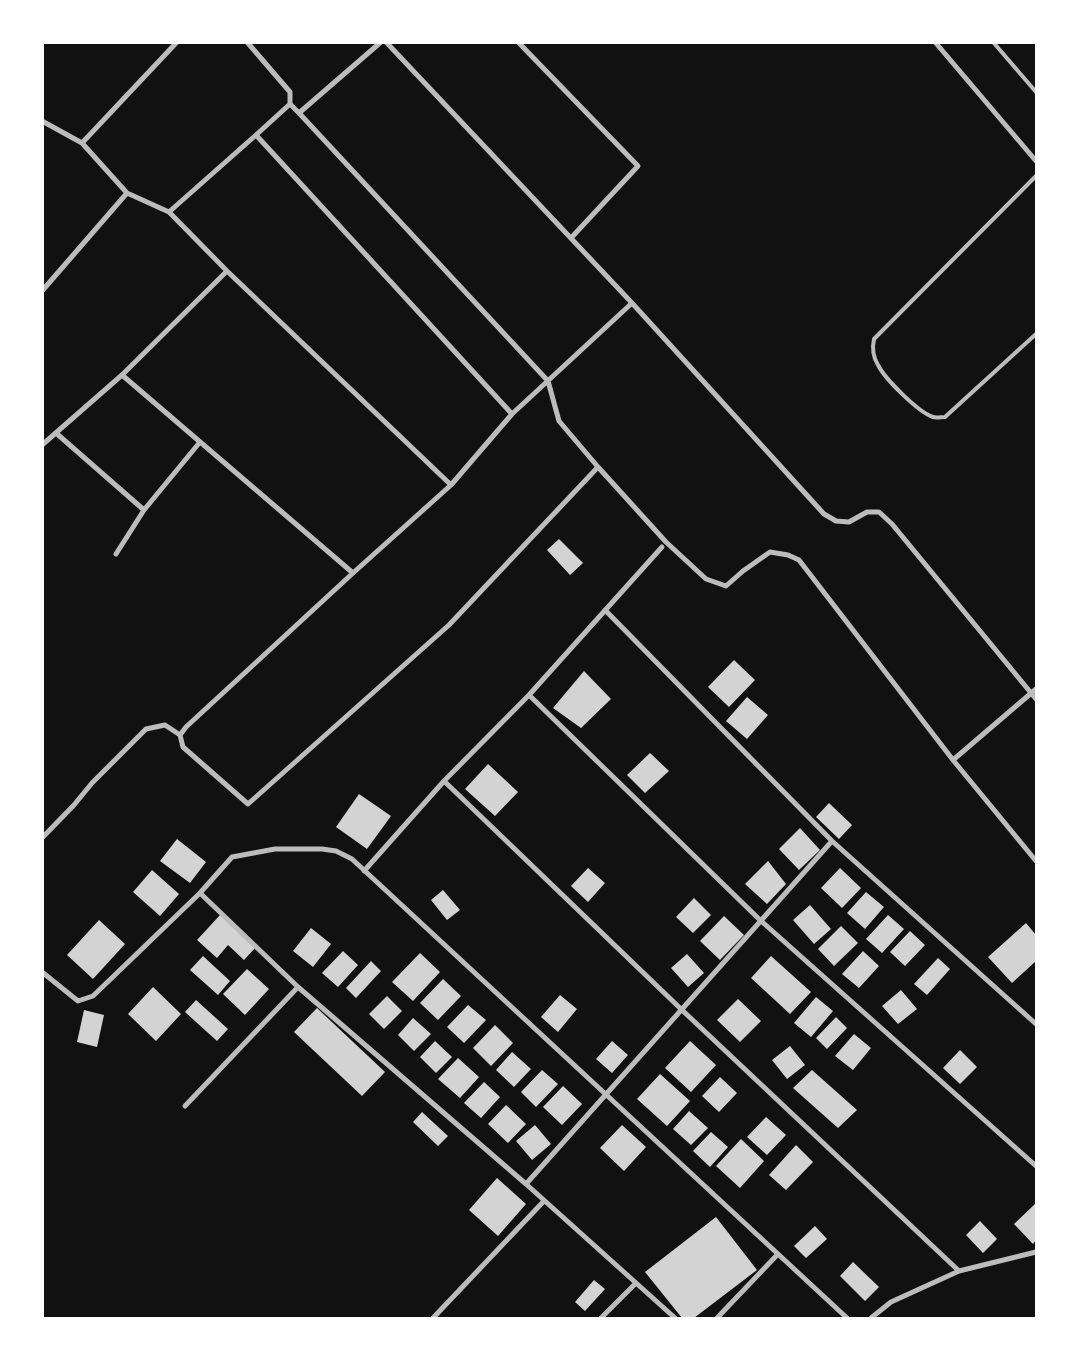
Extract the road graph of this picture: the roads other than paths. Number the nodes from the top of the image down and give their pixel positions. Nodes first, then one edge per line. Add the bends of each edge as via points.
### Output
1 (177, 42) edge
2 (247, 42) edge
3 (381, 42) edge
4 (386, 42) edge
5 (518, 42) edge
6 (935, 42) edge
7 (995, 43) edge
8 (1036, 92) edge
9 (290, 104) junction
10 (298, 113) junction
11 (42, 121) edge
12 (256, 135) junction
13 (82, 143) junction
14 (1036, 161) edge
15 (1036, 176) edge
16 (127, 192) junction
17 (169, 212) junction
18 (571, 238) junction
19 (227, 271) junction
20 (42, 291) edge
21 (632, 303) junction
22 (1036, 334) edge
23 (122, 375) junction
24 (548, 380) junction
25 (512, 414) junction
26 (56, 433) junction
27 (200, 442) junction
28 (42, 446) edge
29 (598, 467) junction
30 (451, 485) junction
31 (144, 510) junction
32 (662, 547) dead end
33 (116, 554) dead end
34 (353, 573) junction
35 (604, 610) junction
36 (1036, 688) edge
37 (1031, 693) junction
38 (529, 695) junction
39 (1036, 699) edge
40 (180, 735) junction
41 (953, 760) junction
42 (444, 781) junction
43 (42, 838) edge
44 (832, 841) junction
45 (1036, 861) edge
46 (364, 871) junction
47 (200, 893) junction
48 (760, 920) junction
49 (42, 972) edge
50 (298, 987) junction
51 (682, 1010) junction
52 (1036, 1024) edge
53 (606, 1095) junction
54 (185, 1106) dead end
55 (1036, 1166) edge
56 (526, 1184) junction
57 (543, 1202) junction
58 (1036, 1252) edge
59 (778, 1254) junction
60 (959, 1271) junction
61 (635, 1284) junction
62 (433, 1318) edge
63 (601, 1318) edge
64 (675, 1318) edge
65 (717, 1318) edge
66 (847, 1318) edge
67 (871, 1318) edge

1 - 13 street
2 - 9 street via 290,92
3 - 10 street
4 - 18 street
5 - 18 street via 638,166
6 - 14 street
7 - 8 lane
9 - 10 street
9 - 12 street
10 - 24 street
11 - 13 street
12 - 17 street
12 - 25 street
13 - 16 street
15 - 22 lane via 874,339 872,350 878,365 893,385 934,418 944,417
16 - 17 street
16 - 20 street
17 - 19 street
18 - 21 street
19 - 23 street
19 - 30 street
21 - 24 street
21 - 37 street via 824,514 836,521 849,522 866,512 879,512 892,524
23 - 26 street
23 - 27 street
24 - 25 street
24 - 29 street via 559,421
25 - 30 street
26 - 28 street
26 - 31 street
27 - 31 street
27 - 34 street
29 - 40 street via 449,624 248,804 182,747
29 - 41 street via 666,542 706,579 726,586 770,552 799,560
30 - 34 street
31 - 33 street
32 - 35 street
34 - 40 street
35 - 38 street
35 - 44 street
36 - 37 street
37 - 39 street
37 - 41 street
38 - 42 street
38 - 48 street
40 - 43 street via 165,725 146,729
41 - 45 street
42 - 46 street
42 - 51 street
44 - 48 street
44 - 52 street
46 - 47 street via 352,859 336,851 275,849 232,857
46 - 53 street
47 - 49 street via 93,996 78,1001
47 - 50 street
48 - 51 street
48 - 55 street
50 - 54 street
50 - 56 street
51 - 53 street
51 - 60 street
53 - 56 street
53 - 59 street
56 - 57 street
57 - 61 street
57 - 62 street
58 - 60 street
59 - 65 street
59 - 66 street
60 - 67 street via 891,1302
61 - 63 street
61 - 64 street

